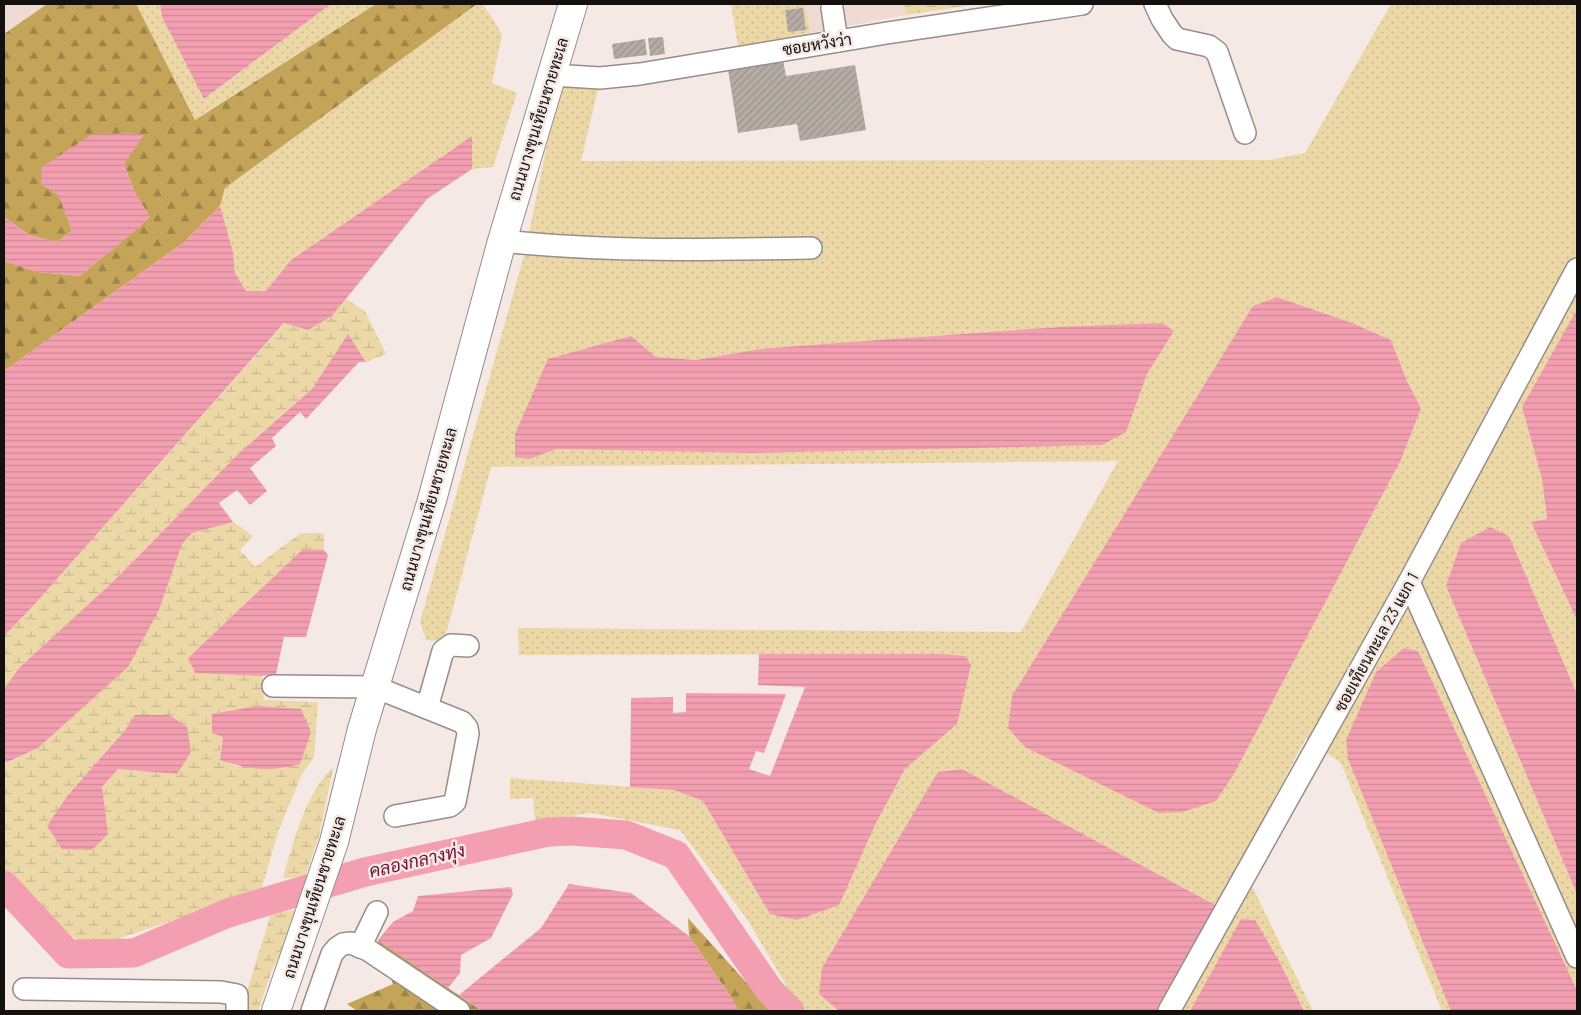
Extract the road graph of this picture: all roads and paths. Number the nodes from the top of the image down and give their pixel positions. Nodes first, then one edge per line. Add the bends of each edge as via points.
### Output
1 (573, 4) edge
2 (1082, 4) edge
3 (1155, 4) edge
4 (832, 8) dead end
5 (837, 41) junction
6 (552, 74) junction
7 (1245, 133) dead end
8 (502, 241) junction
9 (811, 248) dead end
10 (1577, 269) edge
11 (1409, 582) junction
12 (468, 646) dead end
13 (273, 686) dead end
14 (375, 686) junction
15 (427, 708) junction
16 (395, 816) dead end
17 (377, 912) dead end
18 (360, 947) junction
19 (1577, 957) edge
20 (24, 989) dead end
21 (236, 1011) edge
22 (276, 1011) edge
23 (312, 1011) edge
24 (459, 1011) edge
25 (1169, 1011) edge

1 - 6 main road, ถนนบางขุนเทียนชายทะเล
2 - 5 street, ซอยหวังว่า
3 - 7 street via 1177,39 1209,46 1217,52
4 - 5 street
5 - 6 street, ซอยหวังว่า via 640,74 600,78
6 - 8 main road, ถนนบางขุนเทียนชายทะเล
8 - 9 street via 682,250
8 - 14 main road, ถนนบางขุนเทียนชายทะเล via 432,500
10 - 11 street, ซอยเทียนทะเล 23 แยก 1
11 - 19 street
11 - 25 street, ซอยเทียนทะเล 23 แยก 1
12 - 15 street via 451,645 443,651
13 - 14 street
14 - 15 street
14 - 22 main road, ถนนบางขุนเทียนชายทะเล via 334,842
15 - 16 street via 462,722 467,728 455,802 450,806
17 - 18 street
18 - 23 street via 343,944 332,954
18 - 24 street
20 - 21 street via 221,992 236,996

